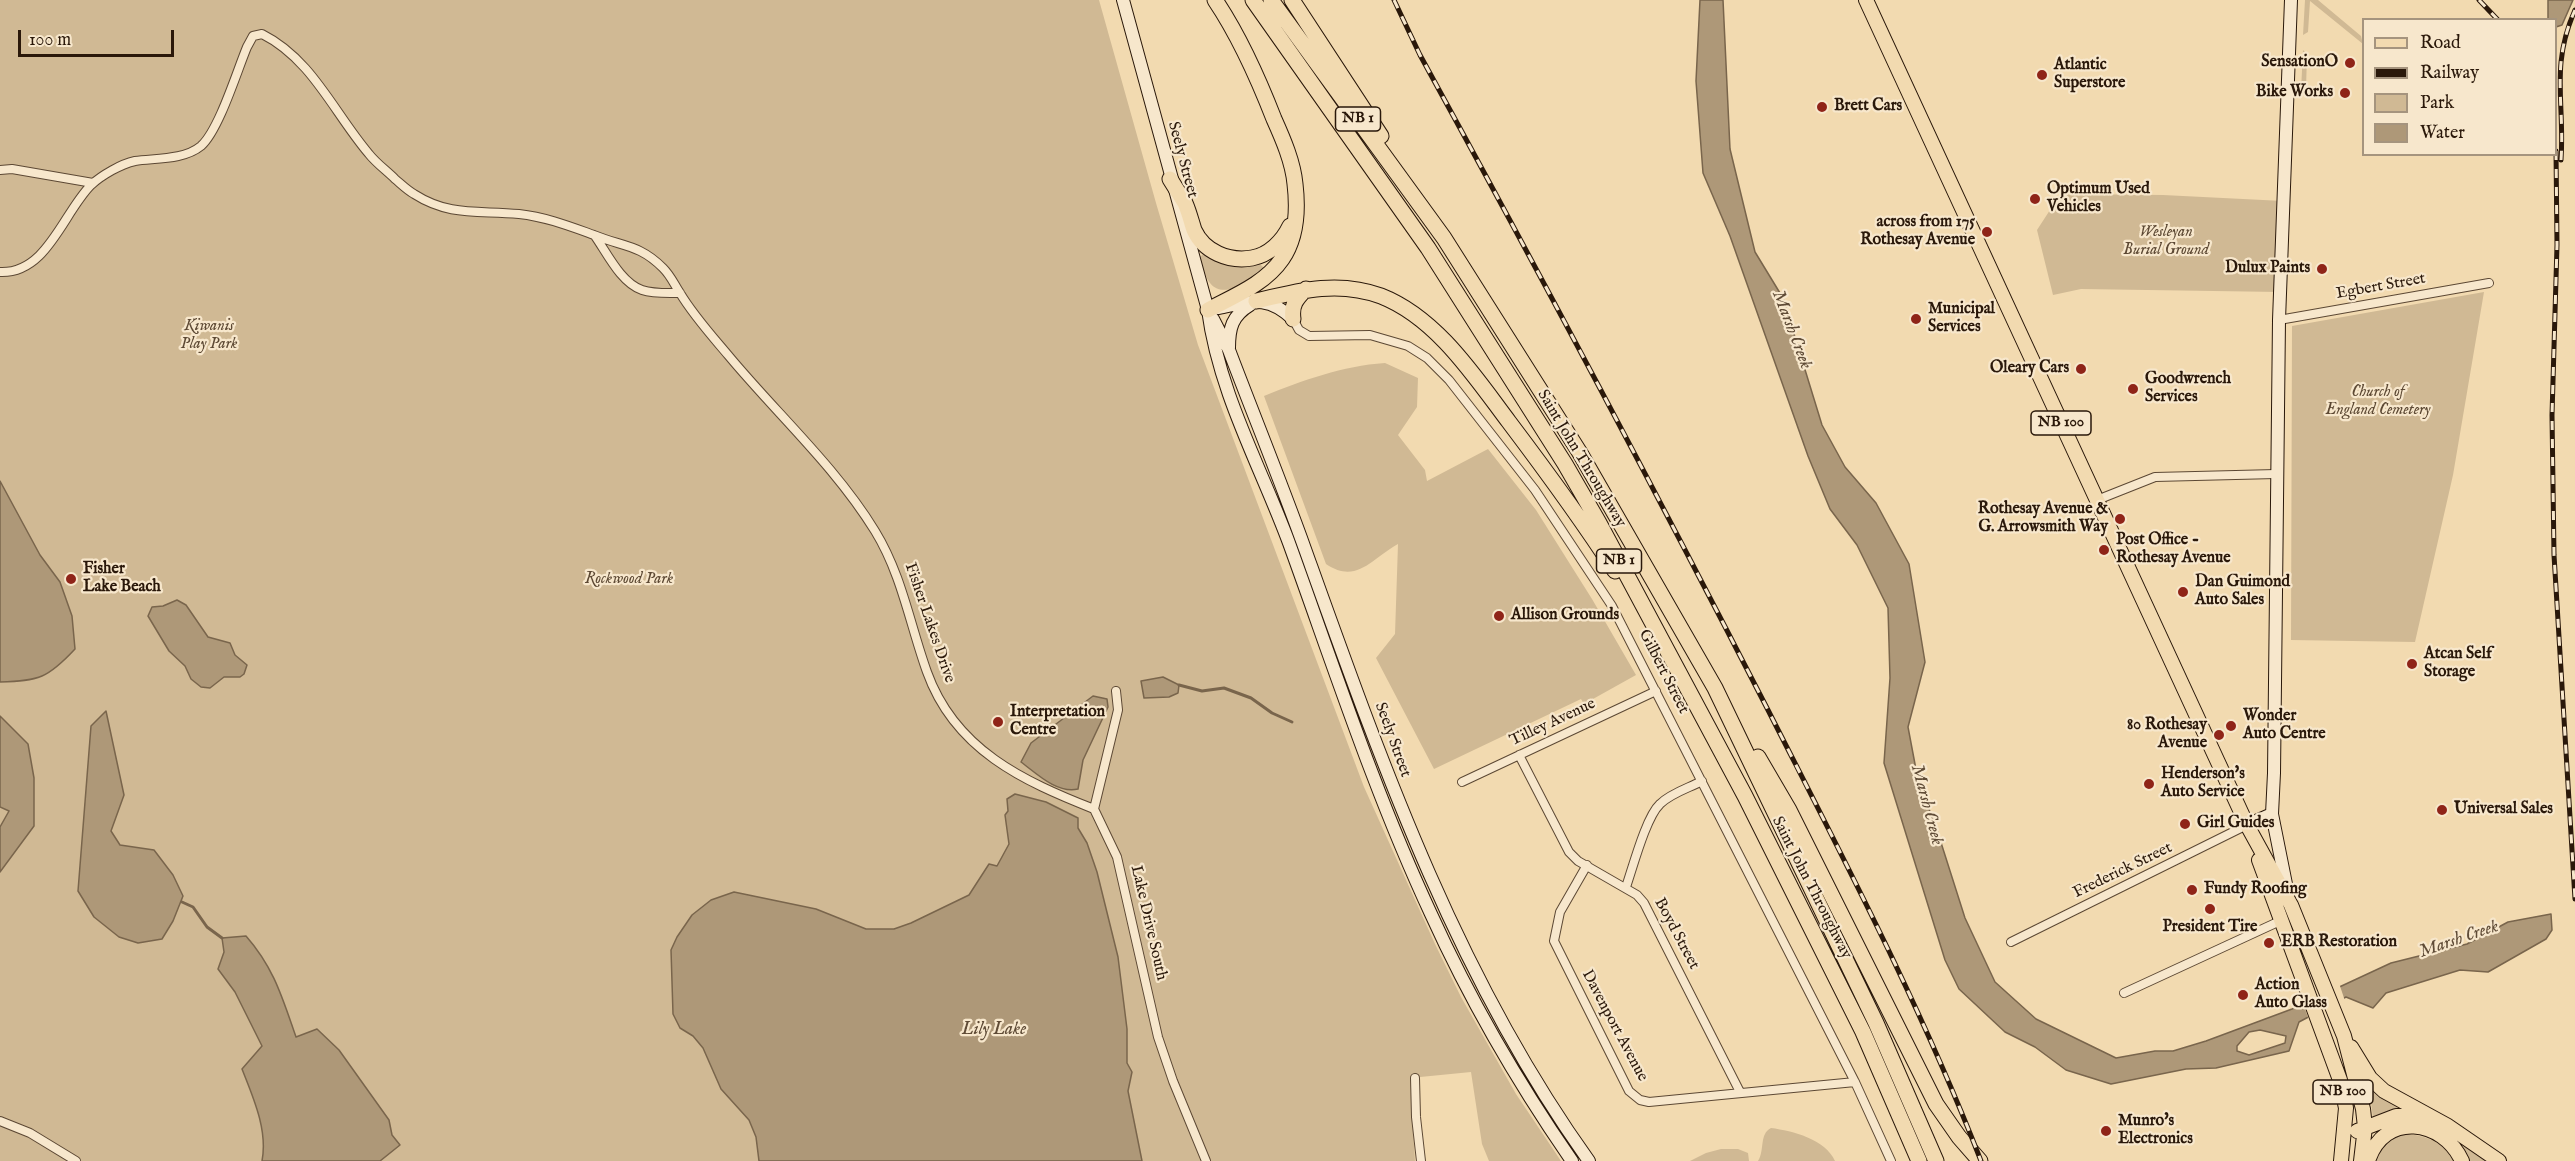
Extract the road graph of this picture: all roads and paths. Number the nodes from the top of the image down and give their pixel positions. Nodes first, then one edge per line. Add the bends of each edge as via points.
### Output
1 (1124, 0) edge
2 (1215, 0) edge
3 (1253, 0) edge
4 (1271, 0) edge
5 (1292, 0) edge
6 (1866, 0) edge
7 (2291, 0) edge
8 (0, 170) edge
9 (1170, 179) junction
10 (93, 183) junction
11 (1296, 213) junction
12 (595, 236) junction
13 (1444, 238) junction
14 (0, 273) edge
15 (2489, 283) dead end
16 (1306, 289) junction
17 (680, 294) junction
18 (1256, 301) junction
19 (1208, 310) junction
20 (1293, 319) junction
21 (2279, 320) junction
22 (1229, 350) junction
23 (2276, 474) junction
24 (2097, 500) junction
25 (1664, 646) junction
26 (1715, 688) junction
27 (1116, 691) dead end
28 (1656, 691) junction
29 (1519, 755) junction
30 (1702, 781) junction
31 (1462, 782) dead end
32 (1094, 809) junction
33 (2272, 814) junction
34 (2247, 825) junction
35 (1587, 866) junction
36 (1626, 887) junction
37 (2291, 905) junction
38 (2280, 921) junction
39 (2011, 942) dead end
40 (2124, 993) dead end
41 (2344, 1036) junction
42 (1416, 1078) dead end
43 (1855, 1082) junction
44 (1740, 1092) junction
45 (2436, 1118) junction
46 (0, 1120) edge
47 (2365, 1127) junction
48 (2344, 1140) junction
49 (75, 1161) edge
50 (1206, 1161) edge
51 (1421, 1161) edge
52 (1572, 1161) edge
53 (1589, 1161) edge
54 (1891, 1161) edge
55 (1919, 1161) edge
56 (1936, 1161) edge
57 (1980, 1161) edge
58 (2341, 1161) edge
59 (2361, 1161) edge
60 (2368, 1161) edge
61 (2462, 1161) edge
62 (2499, 1161) edge

1 - 9 main road, Seely Street
2 - 11 highway via 1238,37 1283,139 1295,182
3 - 25 highway, Saint John Throughway / NB 1 via 1347,130 1473,317 1588,503
4 - 13 highway, Saint John Throughway / NB 1
5 - 13 highway
6 - 24 main road, NB 100
7 - 21 main road
8 - 10 street
9 - 11 highway via 1186,205 1195,232 1205,245 1225,257 1258,257 1287,233
9 - 19 main road, Seely Street
10 - 12 street, Fisher Lakes Drive via 128,163 181,155 201,145 214,126 253,36 262,34 309,69 370,156 412,194 448,210 539,216
10 - 14 street, Fisher Lakes Drive via 39,257 24,268
11 - 19 highway via 1294,235 1267,276
12 - 17 street, Fisher Lakes Drive via 639,249 657,262
12 - 17 street via 635,287
13 - 26 highway, Saint John Throughway / NB 1 via 1580,453
15 - 21 street, Egbert Street
16 - 18 highway
16 - 20 highway via 1295,299
16 - 25 highway via 1356,289 1381,297 1404,308 1432,330 1551,477
17 - 32 street, Fisher Lakes Drive via 825,464 875,530 897,573 928,675 945,709 971,741 1009,771
18 - 19 main road
18 - 20 main road via 1271,303
18 - 22 main road via 1240,311 1232,322
19 - 22 main road, Seely Street
19 - 52 main road, Seely Street via 1220,373 1287,540 1360,743 1430,914 1503,1052
20 - 28 street, Gilbert Street via 1299,330 1309,336 1370,335 1408,346 1436,365 1565,532 1612,606
21 - 23 main road
22 - 53 main road, Seely Street via 1412,836 1492,1003
23 - 24 street via 2155,477
23 - 33 main road
24 - 34 main road, NB 100
25 - 55 highway, Saint John Throughway / NB 1 via 1736,777 1863,1032
26 - 56 highway, Saint John Throughway / NB 1 via 1856,981
26 - 57 highway via 1789,810 1936,1104
27 - 32 street via 1118,710
28 - 29 street, Tilley Avenue
28 - 30 street, Gilbert Street
29 - 31 street, Tilley Avenue
29 - 35 street, Boyd Street via 1567,850
30 - 36 street via 1658,806
30 - 43 street, Gilbert Street
32 - 50 street, Lake Drive South via 1117,856 1158,1038
33 - 34 main road
33 - 37 main road
34 - 37 main road, NB 100
34 - 38 main road, NB 100
34 - 39 street, Frederick Street
35 - 36 street, Boyd Street
35 - 44 street, Davenport Avenue via 1560,912 1554,941 1629,1090 1649,1102
36 - 44 street, Boyd Street via 1644,903
37 - 41 main road, NB 100
38 - 40 street
38 - 48 main road, NB 100 via 2344,1096
41 - 45 main road via 2375,1084
41 - 47 main road, NB 100
42 - 51 street
43 - 44 street, Davenport Avenue
43 - 54 street, Gilbert Street
45 - 47 main road via 2405,1115
45 - 62 main road
46 - 49 street
47 - 48 main road
47 - 59 main road, NB 100
48 - 58 main road, NB 100
60 - 61 main road via 2382,1136 2403,1127 2440,1135 2451,1142

